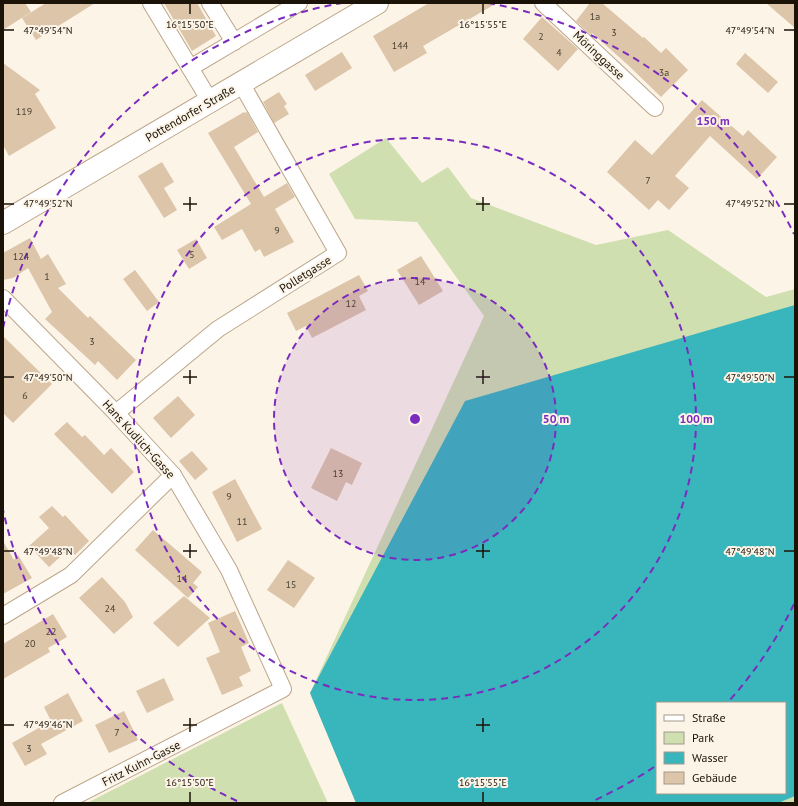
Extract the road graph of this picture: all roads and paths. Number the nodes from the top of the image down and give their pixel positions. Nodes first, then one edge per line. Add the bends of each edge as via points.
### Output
1 (150, 3) edge
2 (210, 3) edge
3 (299, 3) edge
4 (377, 3) edge
5 (543, 3) edge
6 (234, 42) junction
7 (190, 68) junction
8 (241, 83) junction
9 (210, 101) junction
10 (656, 108) dead end
11 (3, 223) edge
12 (3, 298) edge
13 (116, 413) junction
14 (173, 475) junction
15 (3, 616) edge
16 (283, 689) joint
17 (62, 803) edge

1 - 7 street
2 - 6 street
3 - 6 street
4 - 8 main road, Pottendorfer Straße
5 - 10 street, Möringgasse
6 - 7 street
7 - 9 street
8 - 9 main road, Pottendorfer Straße
8 - 13 street, Polletgasse via 338,253 218,328
9 - 11 main road, Pottendorfer Straße
12 - 13 street, Hans Kudlich-Gasse
13 - 14 street, Hans Kudlich-Gasse
14 - 15 street via 71,575
14 - 16 street, Hans Kudlich-Gasse via 229,570
16 - 17 street, Fritz Kuhn-Gasse

